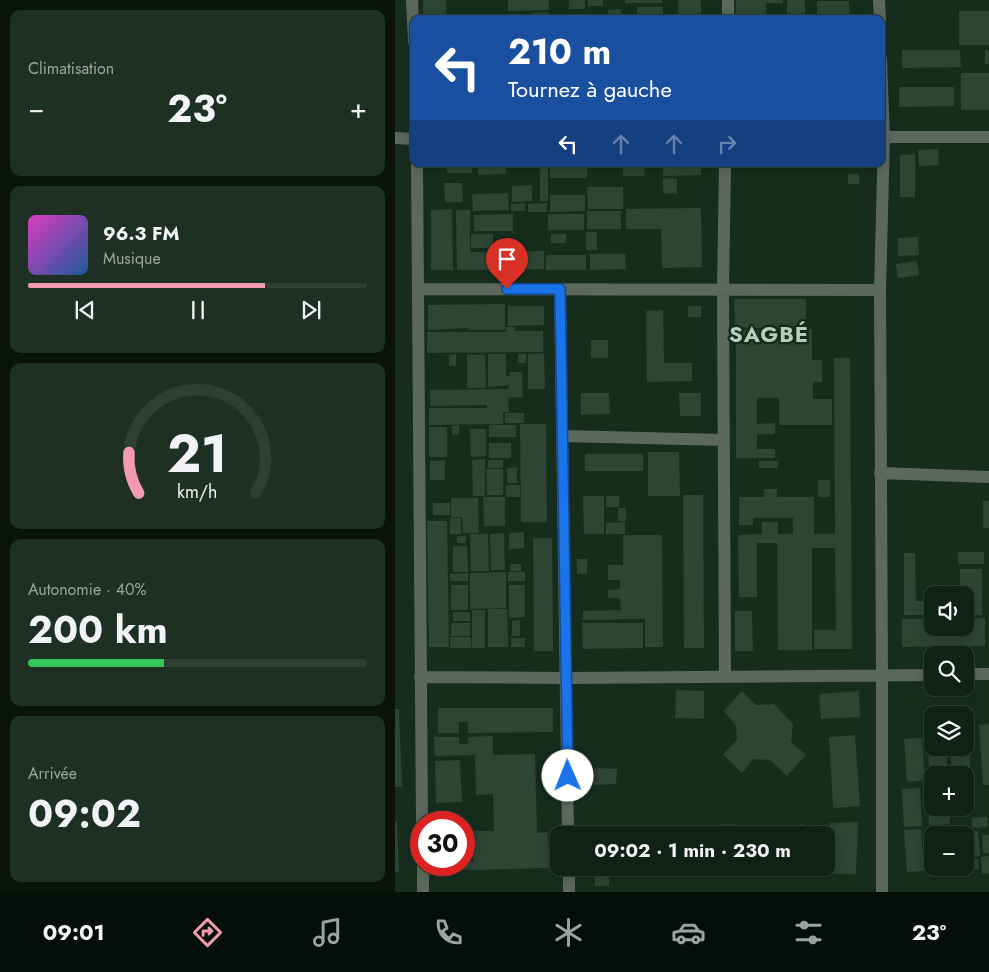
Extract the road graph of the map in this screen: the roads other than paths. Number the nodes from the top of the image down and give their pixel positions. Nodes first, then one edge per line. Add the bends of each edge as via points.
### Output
1 (412, 0) edge
2 (728, 0) edge
3 (879, 0) edge
4 (413, 15) edge
5 (728, 15) edge
6 (880, 15) edge
7 (885, 137) edge
8 (989, 137) edge
9 (395, 138) edge
10 (410, 139) edge
11 (417, 167) edge
12 (725, 167) edge
13 (882, 167) edge
14 (419, 289) junction
15 (560, 289) junction
16 (723, 290) junction
17 (879, 290) junction
18 (563, 436) junction
19 (723, 440) junction
20 (880, 473) junction
21 (989, 477) edge
22 (974, 674) edge
23 (989, 674) edge
24 (883, 675) junction
25 (924, 675) edge
26 (725, 676) junction
27 (420, 677) junction
28 (567, 678) junction
29 (422, 811) edge
30 (568, 826) edge
31 (423, 876) edge
32 (569, 876) edge
33 (423, 892) edge
34 (569, 892) edge
35 (882, 892) edge

1 - 4 street
2 - 5 street
3 - 6 street
7 - 8 street
9 - 10 street
11 - 14 street
12 - 16 street
13 - 17 street
14 - 15 street
14 - 27 street
15 - 16 street
15 - 18 street
16 - 17 street
16 - 19 street
17 - 20 street
18 - 19 street
18 - 28 street
19 - 26 street
20 - 21 street
20 - 24 street
22 - 23 street
24 - 25 street
24 - 26 street
24 - 35 street
26 - 28 street
27 - 28 street
27 - 29 street
28 - 30 street
31 - 33 street
32 - 34 street

